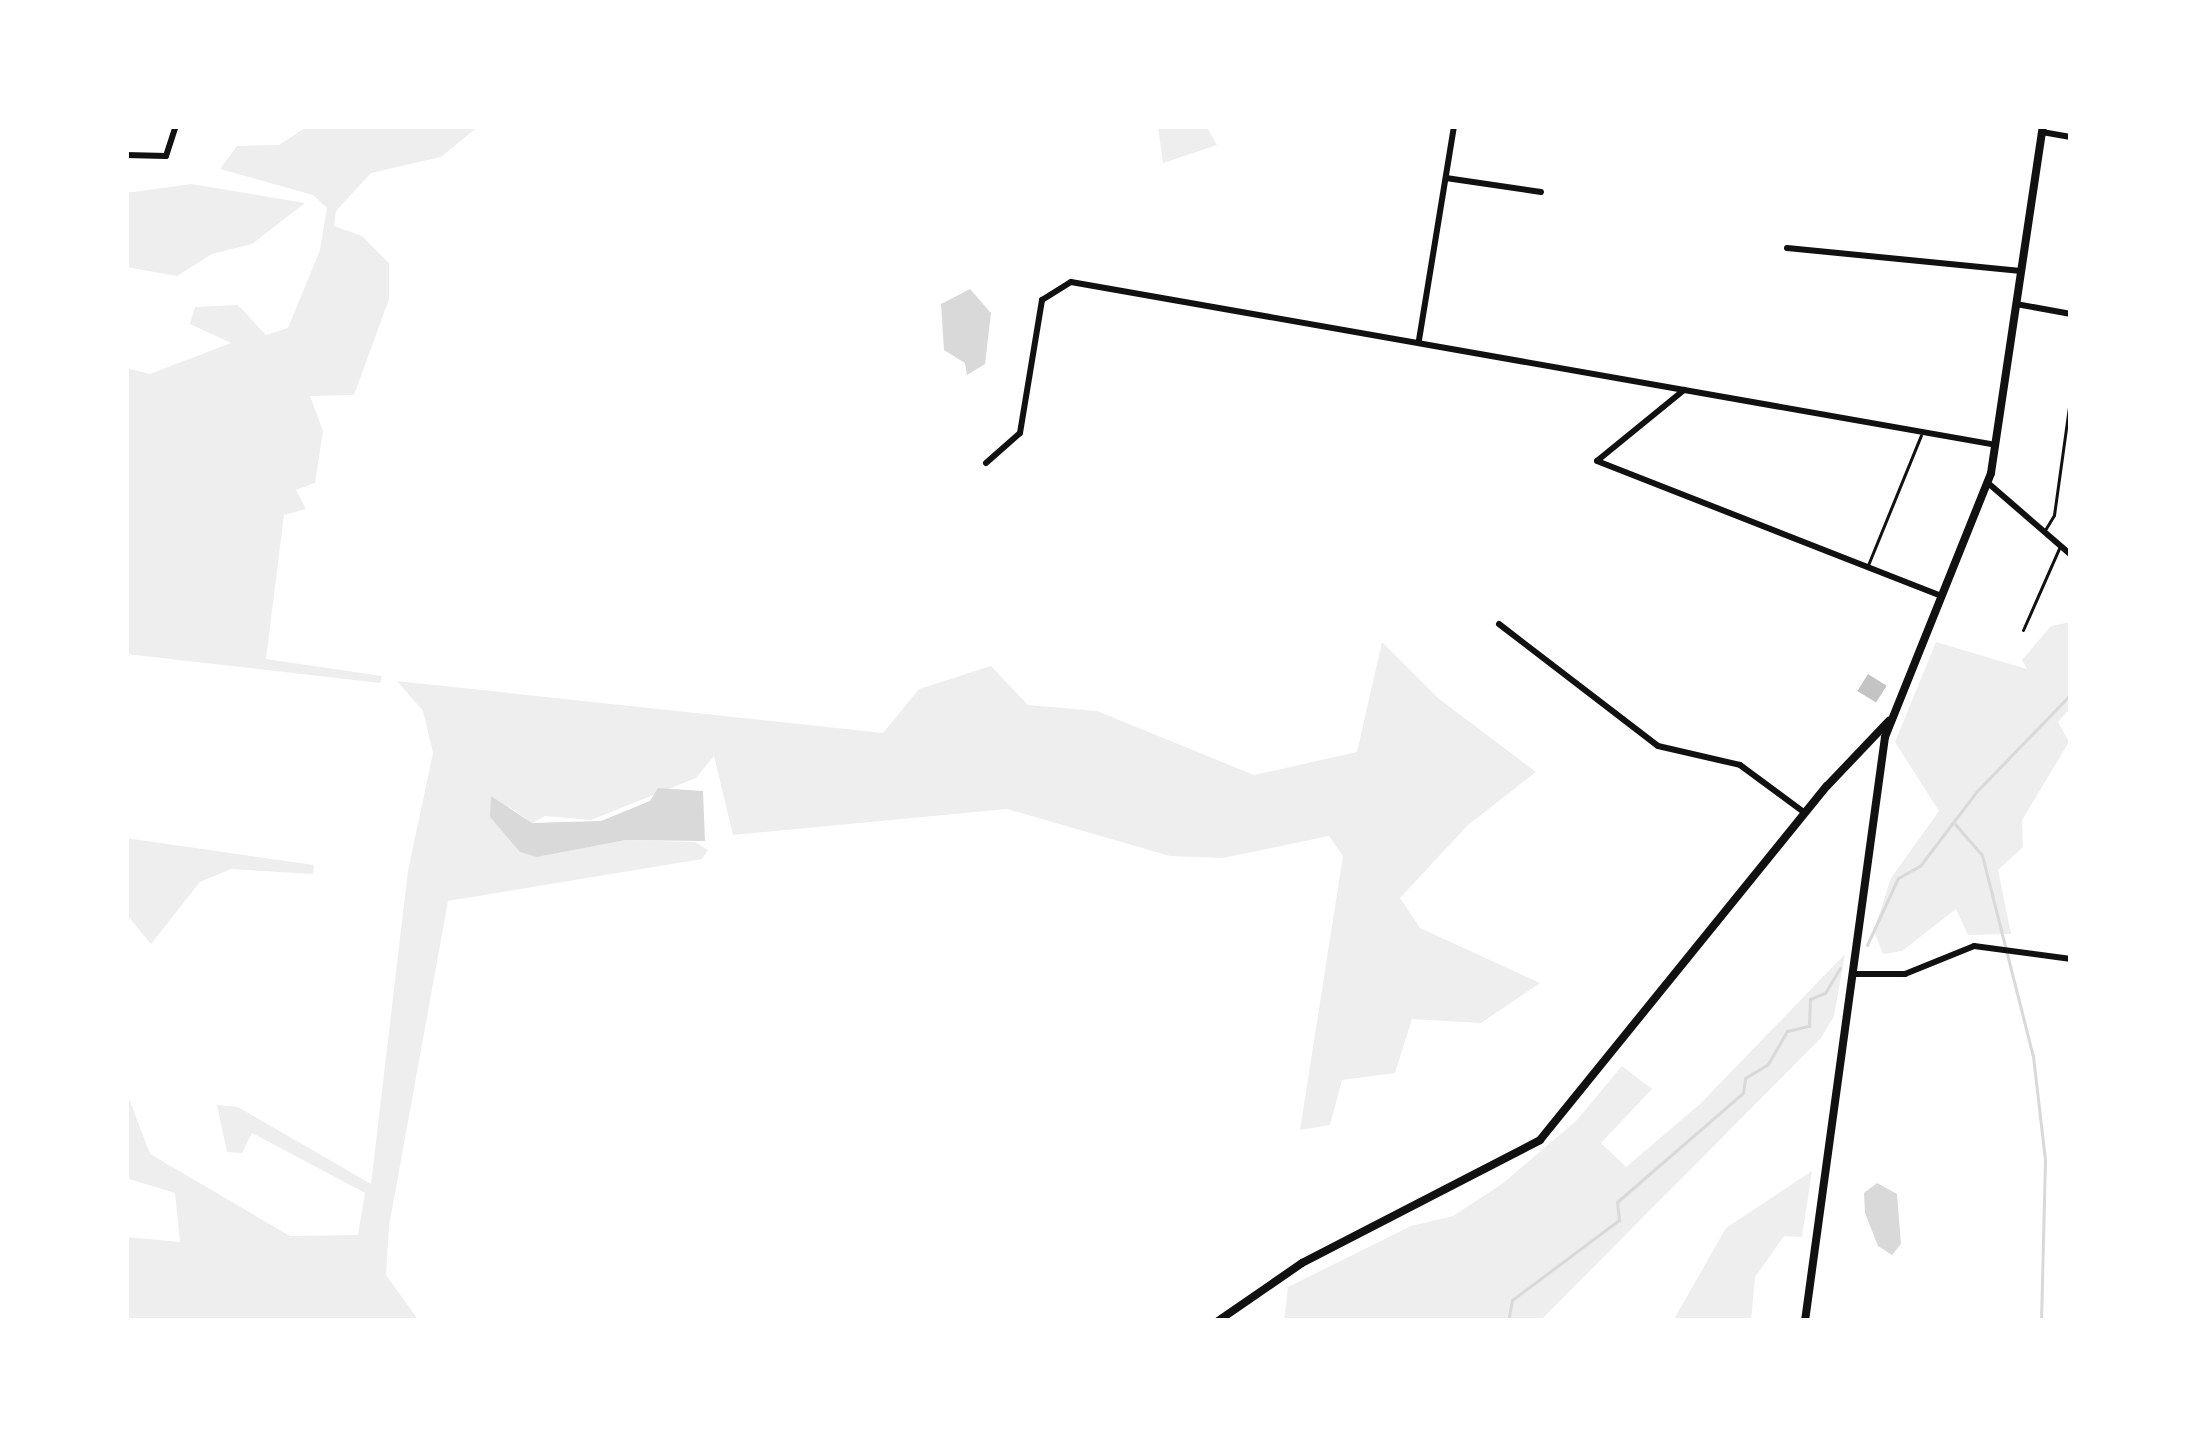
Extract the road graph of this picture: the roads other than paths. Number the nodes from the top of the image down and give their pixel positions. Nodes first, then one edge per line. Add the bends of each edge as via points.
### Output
1 (176, 126) edge
2 (1454, 126) edge
3 (2043, 129) edge
4 (2071, 137) edge
5 (126, 155) edge
6 (1447, 178) junction
7 (1541, 192) dead end
8 (1787, 248) dead end
9 (2021, 271) junction
10 (2016, 304) junction
11 (2071, 314) edge
12 (1419, 340) junction
13 (1684, 389) junction
14 (2071, 393) edge
15 (1922, 432) junction
16 (1996, 445) junction
17 (986, 463) dead end
18 (1988, 483) junction
19 (2044, 530) junction
20 (2060, 545) junction
21 (2071, 555) edge
22 (1868, 566) junction
23 (1942, 596) junction
24 (1499, 624) dead end
25 (2023, 630) dead end
26 (1889, 721) junction
27 (1805, 812) junction
28 (2071, 959) edge
29 (1852, 974) junction
30 (1218, 1321) edge
31 (1805, 1321) edge

1 - 5 street via 166,156
2 - 6 street
3 - 4 street
3 - 9 street
6 - 7 street
6 - 12 street
8 - 9 street
9 - 10 street
10 - 11 street
10 - 16 street
12 - 13 street
12 - 17 street via 1059,282 1042,300 1021,433
13 - 15 street
13 - 22 street via 1597,461
14 - 19 lane via 2054,515
15 - 16 street
15 - 22 lane
16 - 18 street
18 - 19 street
18 - 23 street
19 - 20 street
20 - 21 street
20 - 25 lane
22 - 23 street
23 - 26 street
24 - 27 street via 1658,746 1740,765
26 - 27 street
26 - 29 street
27 - 30 street via 1540,1140 1302,1263
28 - 29 street via 1974,946 1892,977
29 - 31 street

